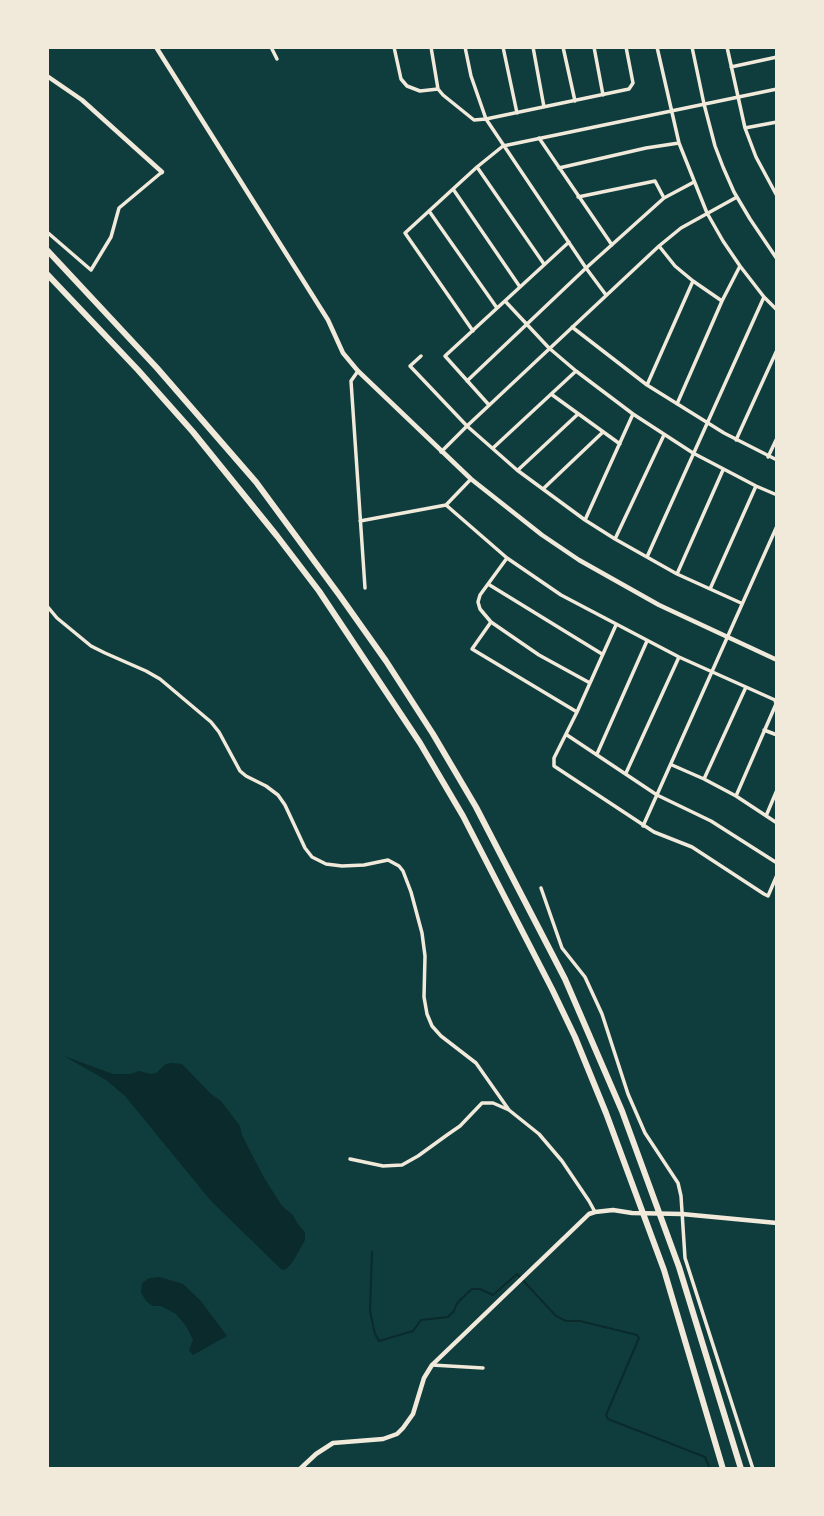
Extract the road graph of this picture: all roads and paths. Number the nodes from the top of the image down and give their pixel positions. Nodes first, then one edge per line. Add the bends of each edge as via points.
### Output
1 (156, 47) edge
2 (271, 47) edge
3 (394, 47) edge
4 (431, 47) edge
5 (466, 47) edge
6 (503, 47) edge
7 (533, 47) edge
8 (563, 47) edge
9 (594, 47) edge
10 (626, 47) edge
11 (657, 47) edge
12 (692, 47) edge
13 (727, 47) edge
14 (777, 57) edge
15 (277, 60) dead end
16 (731, 67) junction
17 (47, 76) edge
18 (438, 89) junction
19 (777, 89) edge
20 (603, 95) junction
21 (737, 97) junction
22 (575, 101) junction
23 (704, 104) junction
24 (544, 107) junction
25 (671, 112) junction
26 (517, 113) junction
27 (485, 120) junction
28 (777, 123) edge
29 (746, 128) junction
30 (539, 138) junction
31 (679, 143) junction
32 (503, 146) junction
33 (477, 167) junction
34 (559, 168) junction
35 (162, 172) joint
36 (694, 182) junction
37 (453, 188) junction
38 (777, 196) edge
39 (578, 197) junction
40 (737, 197) junction
41 (664, 198) junction
42 (429, 211) junction
43 (707, 212) junction
44 (47, 232) edge
45 (569, 242) junction
46 (612, 245) junction
47 (659, 246) junction
48 (47, 250) edge
49 (777, 259) edge
50 (544, 264) junction
51 (740, 265) junction
52 (586, 268) junction
53 (47, 275) edge
54 (693, 281) junction
55 (520, 287) junction
56 (606, 295) junction
57 (764, 297) junction
58 (505, 301) junction
59 (722, 301) junction
60 (497, 308) junction
61 (777, 310) edge
62 (527, 325) junction
63 (572, 327) junction
64 (472, 331) junction
65 (549, 348) junction
66 (777, 350) edge
67 (421, 356) dead end
68 (358, 371) junction
69 (576, 372) junction
70 (467, 381) junction
71 (647, 385) junction
72 (551, 394) junction
73 (677, 404) junction
74 (489, 405) junction
75 (578, 414) junction
76 (633, 414) junction
77 (707, 422) junction
78 (467, 426) junction
79 (603, 432) junction
80 (664, 435) junction
81 (777, 438) edge
82 (736, 440) junction
83 (620, 444) junction
84 (492, 449) junction
85 (441, 452) junction
86 (693, 453) junction
87 (768, 457) junction
88 (777, 460) edge
89 (517, 470) junction
90 (723, 470) junction
91 (471, 479) junction
92 (756, 486) junction
93 (543, 489) junction
94 (777, 495) edge
95 (446, 505) junction
96 (584, 520) junction
97 (360, 521) junction
98 (777, 526) edge
99 (615, 539) junction
100 (507, 558) junction
101 (646, 558) junction
102 (677, 574) junction
103 (488, 584) junction
104 (365, 588) dead end
105 (710, 589) junction
106 (741, 603) junction
107 (47, 606) edge
108 (491, 622) junction
109 (616, 625) junction
110 (726, 638) junction
111 (647, 641) junction
112 (602, 654) junction
113 (678, 657) junction
114 (777, 660) edge
115 (712, 672) junction
116 (590, 683) junction
117 (746, 687) junction
118 (577, 712) junction
119 (764, 730) junction
120 (567, 735) junction
121 (777, 735) edge
122 (597, 754) junction
123 (671, 765) junction
124 (626, 774) junction
125 (704, 779) junction
126 (777, 790) edge
127 (657, 795) junction
128 (736, 796) junction
129 (766, 816) junction
130 (777, 823) edge
131 (643, 826) junction
132 (777, 863) edge
133 (777, 875) edge
134 (541, 888) dead end
135 (509, 1110) junction
136 (350, 1159) dead end
137 (595, 1212) junction
138 (682, 1214) junction
139 (777, 1223) edge
140 (432, 1365) junction
141 (482, 1368) dead end
142 (300, 1469) edge
143 (723, 1469) edge
144 (741, 1469) edge
145 (753, 1469) edge

1 - 68 street
2 - 15 street
3 - 18 street via 407,86 420,91
4 - 18 street
5 - 27 street
6 - 26 street
7 - 24 street
8 - 22 street
9 - 20 street
10 - 20 street via 632,86
11 - 25 street
12 - 23 street
13 - 16 street
14 - 16 street
16 - 21 street
17 - 35 street via 82,100
18 - 27 street via 474,120
19 - 21 street
20 - 22 street
21 - 23 street
21 - 29 street
22 - 24 street
23 - 25 street
23 - 40 street via 715,146
24 - 26 street
25 - 30 street
25 - 31 street
26 - 27 street
27 - 32 street
28 - 29 street
29 - 38 street
30 - 32 street
30 - 34 street
31 - 34 street
31 - 36 street
32 - 33 street
32 - 45 street
33 - 37 street
33 - 50 street
34 - 39 street
35 - 44 street via 119,208 111,237 91,270
36 - 41 street
36 - 43 street
37 - 42 street
37 - 55 street
39 - 41 street via 655,181
39 - 46 street
40 - 43 street
40 - 49 street
41 - 46 street
42 - 60 street
42 - 64 street via 405,233
43 - 47 street
43 - 51 street
45 - 50 street
45 - 52 street
46 - 52 street
47 - 54 street
47 - 56 street
48 - 144 highway via 256,482 341,596 476,807 565,979 622,1111 679,1267
50 - 55 street
51 - 57 street
51 - 59 street
52 - 56 street
52 - 62 street
53 - 143 highway via 138,370 243,491 319,590 463,816 552,989 607,1113 683,1329
54 - 59 street
54 - 71 street
55 - 58 street
56 - 63 street
57 - 61 street
57 - 77 street
58 - 60 street
58 - 62 street
59 - 73 street
60 - 64 street
62 - 65 street
62 - 70 street
63 - 65 street
63 - 71 street
64 - 70 street via 444,356
65 - 69 street
65 - 74 street
66 - 82 street
67 - 78 street via 410,366
68 - 85 street
68 - 97 street via 351,381
69 - 72 street
69 - 76 street
70 - 74 street
71 - 73 street
72 - 75 street
72 - 84 street
73 - 77 street
74 - 78 street
75 - 79 street
75 - 89 street
76 - 80 street
76 - 83 street
77 - 82 street
77 - 86 street
78 - 84 street
78 - 85 street
79 - 83 street
79 - 93 street
80 - 86 street
80 - 99 street
81 - 87 street
82 - 87 street
83 - 96 street
84 - 89 street
85 - 91 street
86 - 90 street
86 - 101 street
87 - 88 street
89 - 93 street
90 - 92 street
90 - 102 street
91 - 95 street
91 - 110 street via 579,560
92 - 94 street
92 - 105 street
93 - 96 street
95 - 97 street
95 - 100 street
96 - 99 street
97 - 104 street
98 - 106 street
99 - 101 street
100 - 103 street
100 - 109 street
101 - 102 street
102 - 105 street
103 - 108 street via 478,602
103 - 112 street
105 - 106 street
106 - 110 street
107 - 135 street via 92,646 160,679 211,722 240,771 278,795 312,857 342,866 388,860 400,866 422,933 426,1014 441,1036 476,1063
108 - 116 street
108 - 118 street via 472,649
109 - 111 street
109 - 112 street
110 - 114 street
110 - 115 street
111 - 113 street
111 - 122 street
112 - 116 street
113 - 115 street
113 - 124 street
115 - 117 street
115 - 123 street
116 - 118 street
117 - 119 street via 775,700
117 - 125 street
118 - 120 street
119 - 121 street
119 - 128 street
120 - 122 street
120 - 131 street via 554,766
122 - 124 street
123 - 125 street
123 - 127 street
124 - 127 street
125 - 128 street
126 - 129 street
127 - 131 street
127 - 132 street via 711,821
128 - 129 street
129 - 130 street
131 - 133 street via 692,847 764,894 768,895
134 - 138 street via 562,948 585,977 598,1005 645,1133 678,1183
135 - 136 street via 482,1103 460,1126 402,1165
135 - 137 street via 547,1143
137 - 138 street
137 - 140 street
138 - 139 street
138 - 145 street via 685,1258
140 - 141 street
140 - 142 street via 409,1422 397,1434 333,1443

